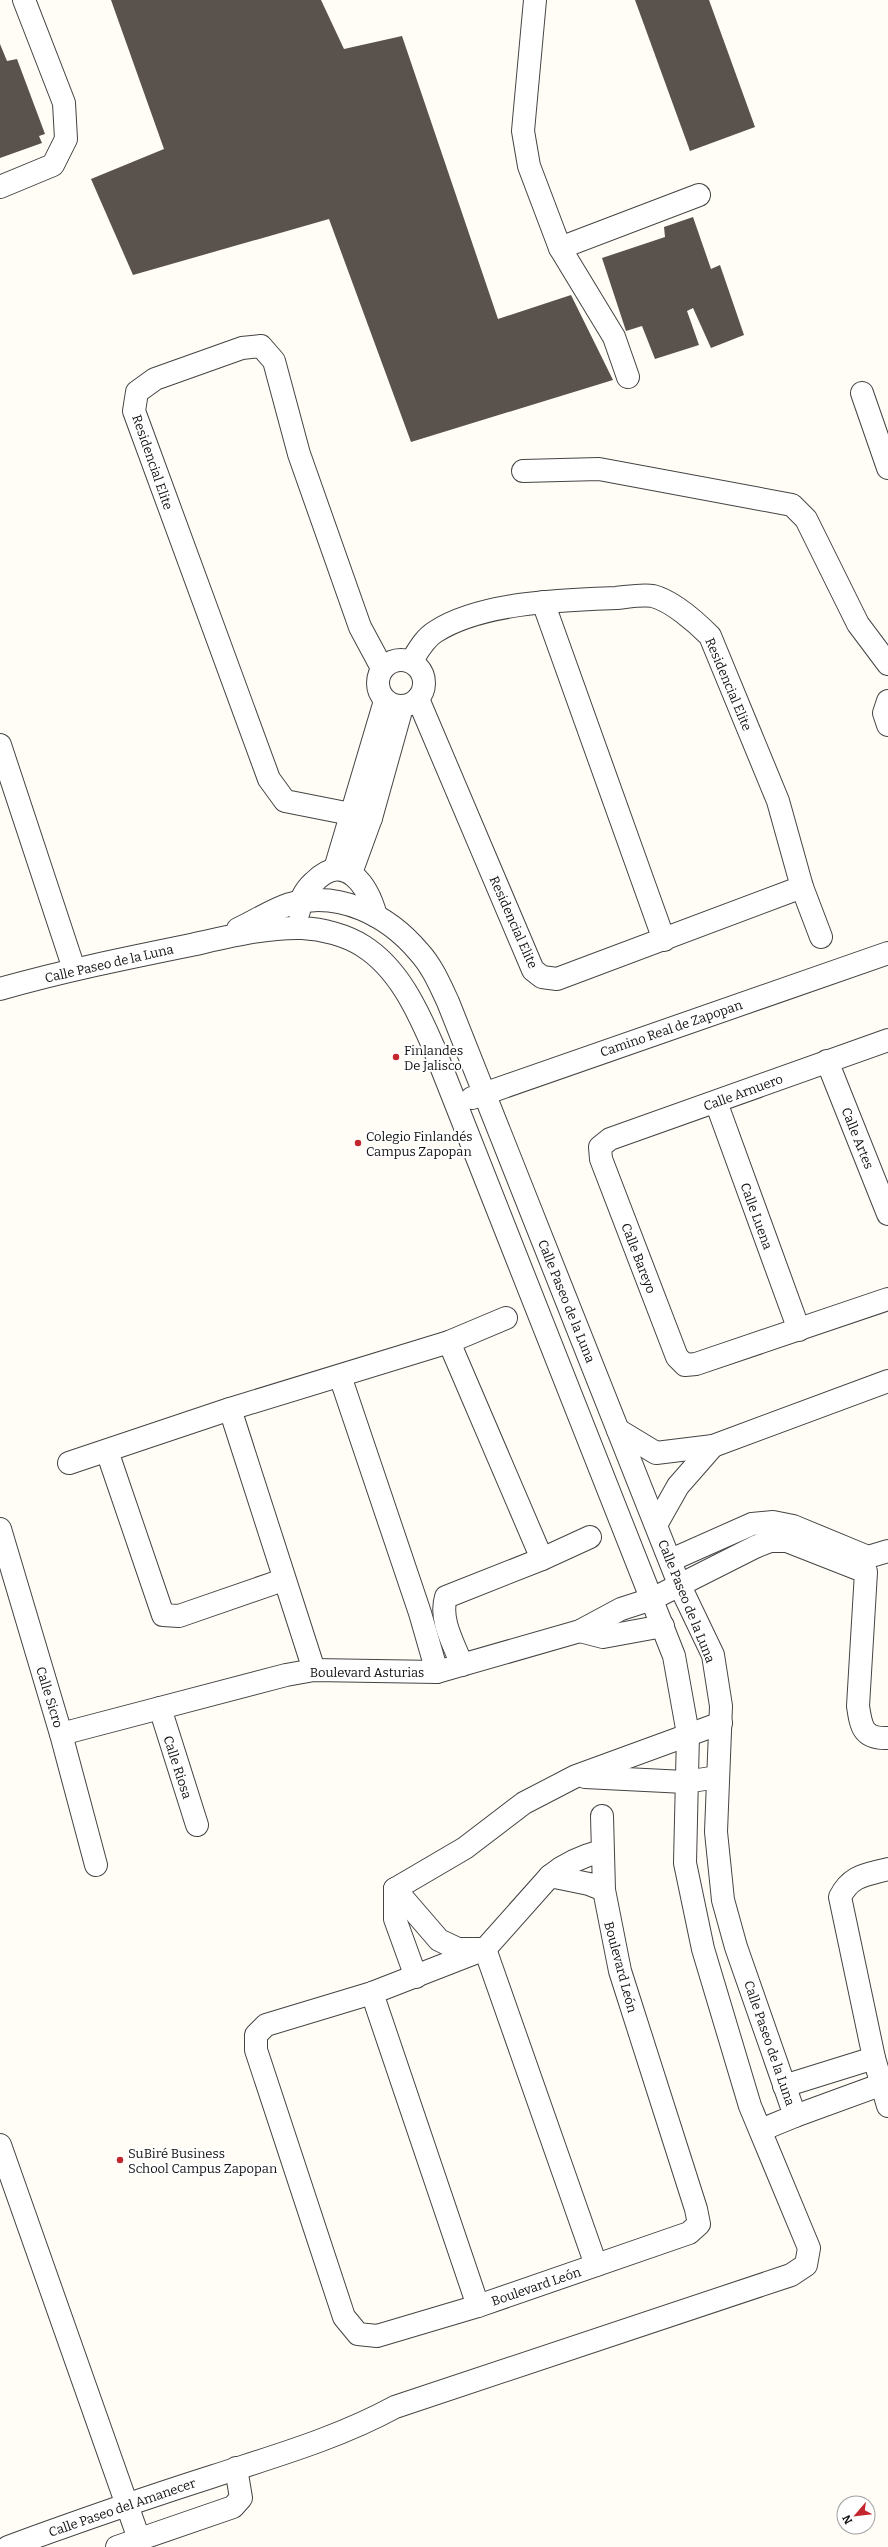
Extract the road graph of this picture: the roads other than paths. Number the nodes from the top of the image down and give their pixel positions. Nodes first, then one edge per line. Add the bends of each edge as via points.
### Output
1 (24, 0) edge
2 (536, 0) edge
3 (0, 187) edge
4 (699, 195) dead end
5 (560, 248) junction
6 (628, 377) dead end
7 (862, 393) dead end
8 (888, 468) edge
9 (523, 471) dead end
10 (543, 602) junction
11 (411, 662) junction
12 (888, 664) edge
13 (382, 668) junction
14 (888, 701) edge
15 (402, 702) junction
16 (888, 725) edge
17 (0, 745) edge
18 (361, 816) junction
19 (343, 871) junction
20 (802, 887) junction
21 (299, 902) junction
22 (376, 916) junction
23 (302, 928) junction
24 (821, 937) dead end
25 (219, 939) junction
26 (664, 940) junction
27 (888, 953) edge
28 (74, 969) junction
29 (0, 989) edge
30 (888, 1040) edge
31 (827, 1062) junction
32 (485, 1093) junction
33 (716, 1102) junction
34 (455, 1104) junction
35 (600, 1147) joint
36 (888, 1214) edge
37 (565, 1298) junction
38 (888, 1299) edge
39 (536, 1308) junction
40 (506, 1318) dead end
41 (799, 1330) junction
42 (449, 1342) junction
43 (340, 1376) junction
44 (888, 1381) edge
45 (230, 1409) junction
46 (618, 1430) junction
47 (713, 1446) junction
48 (107, 1451) junction
49 (69, 1462) dead end
50 (656, 1525) junction
51 (0, 1529) edge
52 (590, 1537) dead end
53 (888, 1551) edge
54 (542, 1559) junction
55 (671, 1560) junction
56 (283, 1580) junction
57 (679, 1584) junction
58 (652, 1598) junction
59 (663, 1626) junction
60 (580, 1631) junction
61 (462, 1665) junction
62 (314, 1670) junction
63 (437, 1672) junction
64 (160, 1708) junction
65 (721, 1723) junction
66 (61, 1734) junction
67 (688, 1734) junction
68 (888, 1738) edge
69 (576, 1776) junction
70 (718, 1777) junction
71 (685, 1782) junction
72 (602, 1816) dead end
73 (197, 1825) dead end
74 (602, 1851) junction
75 (96, 1865) dead end
76 (888, 1869) edge
77 (550, 1876) junction
78 (395, 1889) junction
79 (604, 1890) junction
80 (485, 1949) junction
81 (416, 1977) junction
82 (372, 1993) junction
83 (874, 2058) junction
84 (884, 2083) edge
85 (784, 2086) junction
86 (888, 2106) edge
87 (795, 2116) junction
88 (761, 2130) junction
89 (0, 2145) edge
90 (596, 2265) junction
91 (478, 2306) junction
92 (236, 2468) junction
93 (127, 2504) junction
94 (139, 2539) junction
95 (8, 2547) edge
96 (117, 2547) edge

1 - 3 street via 64,104 66,139 53,165
2 - 5 street via 522,131 529,166
4 - 5 street
5 - 6 street via 614,337
7 - 8 street
9 - 12 street via 599,469 792,505 806,519 858,624
10 - 11 street, Residencial Elite via 466,617 445,626 433,633 420,646
10 - 20 street, Residencial Elite via 653,596 691,617 710,636 778,801
10 - 26 street
11 - 13 street via 396,660
11 - 15 street via 423,675 424,688
13 - 15 street via 377,685
13 - 18 street, Residencial Elite via 360,627 299,454 274,362 261,346 242,348 155,379 137,392 134,411 269,779 285,801
14 - 16 street via 884,713
15 - 18 street
15 - 26 street, Residencial Elite via 533,970 542,976 557,979
17 - 28 street
18 - 19 street
19 - 21 street via 321,874
19 - 22 street via 366,890
20 - 24 street, Residencial Elite
20 - 26 street, Residencial Elite
21 - 22 street, Calle Paseo de la Luna via 333,901 352,905
21 - 23 street via 298,916
21 - 25 street, Calle Paseo de la Luna via 274,910
22 - 32 street, Calle Paseo de la Luna via 420,952 436,977
23 - 25 street, Calle Paseo de la Luna
23 - 34 street, Calle Paseo de la Luna via 335,933 362,945 384,962 420,1017
25 - 28 street, Calle Paseo de la Luna
27 - 32 street, Camino Real de Zapopan
28 - 29 street, Calle Paseo de la Luna
30 - 31 street, Calle Arnuero
31 - 33 street, Calle Arnuero
31 - 36 street, Calle Artes
32 - 34 street, Camino Real de Zapopan
32 - 37 street, Calle Paseo de la Luna
33 - 35 street, Calle Arnuero via 610,1139
33 - 41 street, Calle Luena
34 - 39 street, Calle Paseo de la Luna
35 - 41 street, Calle Bareyo via 601,1158 677,1357 685,1365 696,1364
37 - 39 street
37 - 46 street, Calle Paseo de la Luna
38 - 41 street
39 - 58 street, Calle Paseo de la Luna
40 - 42 street
42 - 43 street
42 - 54 street
43 - 45 street
43 - 63 street via 420,1613
44 - 47 street
45 - 48 street
45 - 56 street
46 - 47 street via 656,1453
46 - 50 street, Calle Paseo de la Luna
47 - 50 street via 678,1486
48 - 49 street
48 - 56 street via 163,1615 179,1616
50 - 55 street, Calle Paseo de la Luna
51 - 66 street, Calle Sicro
52 - 54 street
53 - 55 street via 868,1557 793,1526 773,1522 752,1524
54 - 61 street via 446,1597 444,1617
55 - 57 street, Calle Paseo de la Luna
56 - 62 street
57 - 58 street, Boulevard Asturias
57 - 65 street, Calle Paseo de la Luna via 713,1655
57 - 68 street, Boulevard Asturias via 770,1542 787,1541 866,1572 860,1723 867,1735
58 - 59 street, Calle Paseo de la Luna
58 - 60 street, Boulevard Asturias via 621,1609
59 - 60 street via 603,1637
59 - 67 street, Calle Paseo de la Luna via 674,1656
60 - 61 street, Boulevard Asturias
61 - 63 street, Boulevard Asturias
62 - 63 street, Boulevard Asturias
62 - 64 street, Boulevard Asturias
64 - 66 street, Boulevard Asturias
64 - 73 street, Calle Riosa
65 - 67 street
65 - 70 street, Calle Paseo de la Luna
66 - 75 street, Calle Sicro
67 - 69 street
67 - 71 street, Calle Paseo de la Luna
69 - 71 street
69 - 78 street via 524,1803 465,1848
70 - 71 street
70 - 85 street, Calle Paseo de la Luna via 716,1832 724,1900 736,1947
71 - 88 street, Calle Paseo de la Luna via 685,1862 703,1949 750,2106
72 - 74 street
74 - 77 street, Boulevard León via 579,1858
74 - 79 street
76 - 83 street via 858,1877 846,1885 840,1897
77 - 79 street via 589,1884
77 - 80 street, Boulevard León
78 - 80 street via 439,1940 458,1949
78 - 81 street via 395,1919
79 - 90 street, Boulevard León via 620,1971 699,2224 690,2233
80 - 81 street, Boulevard León
80 - 90 street
81 - 82 street, Boulevard León
82 - 91 street
82 - 91 street, Boulevard León via 266,2025 256,2035 256,2050 344,2317 358,2334 377,2336
83 - 84 street
83 - 85 street
84 - 86 street
84 - 87 street
85 - 87 street, Calle Paseo de la Luna
87 - 88 street, Calle Paseo de la Luna
88 - 92 street, Calle Paseo del Amanecer via 810,2248 806,2265 791,2275 395,2407 368,2422
89 - 93 street
90 - 91 street, Boulevard León
92 - 93 street, Calle Paseo del Amanecer
92 - 94 street via 241,2498 233,2507
93 - 94 street
93 - 95 street, Calle Paseo del Amanecer
94 - 96 street

